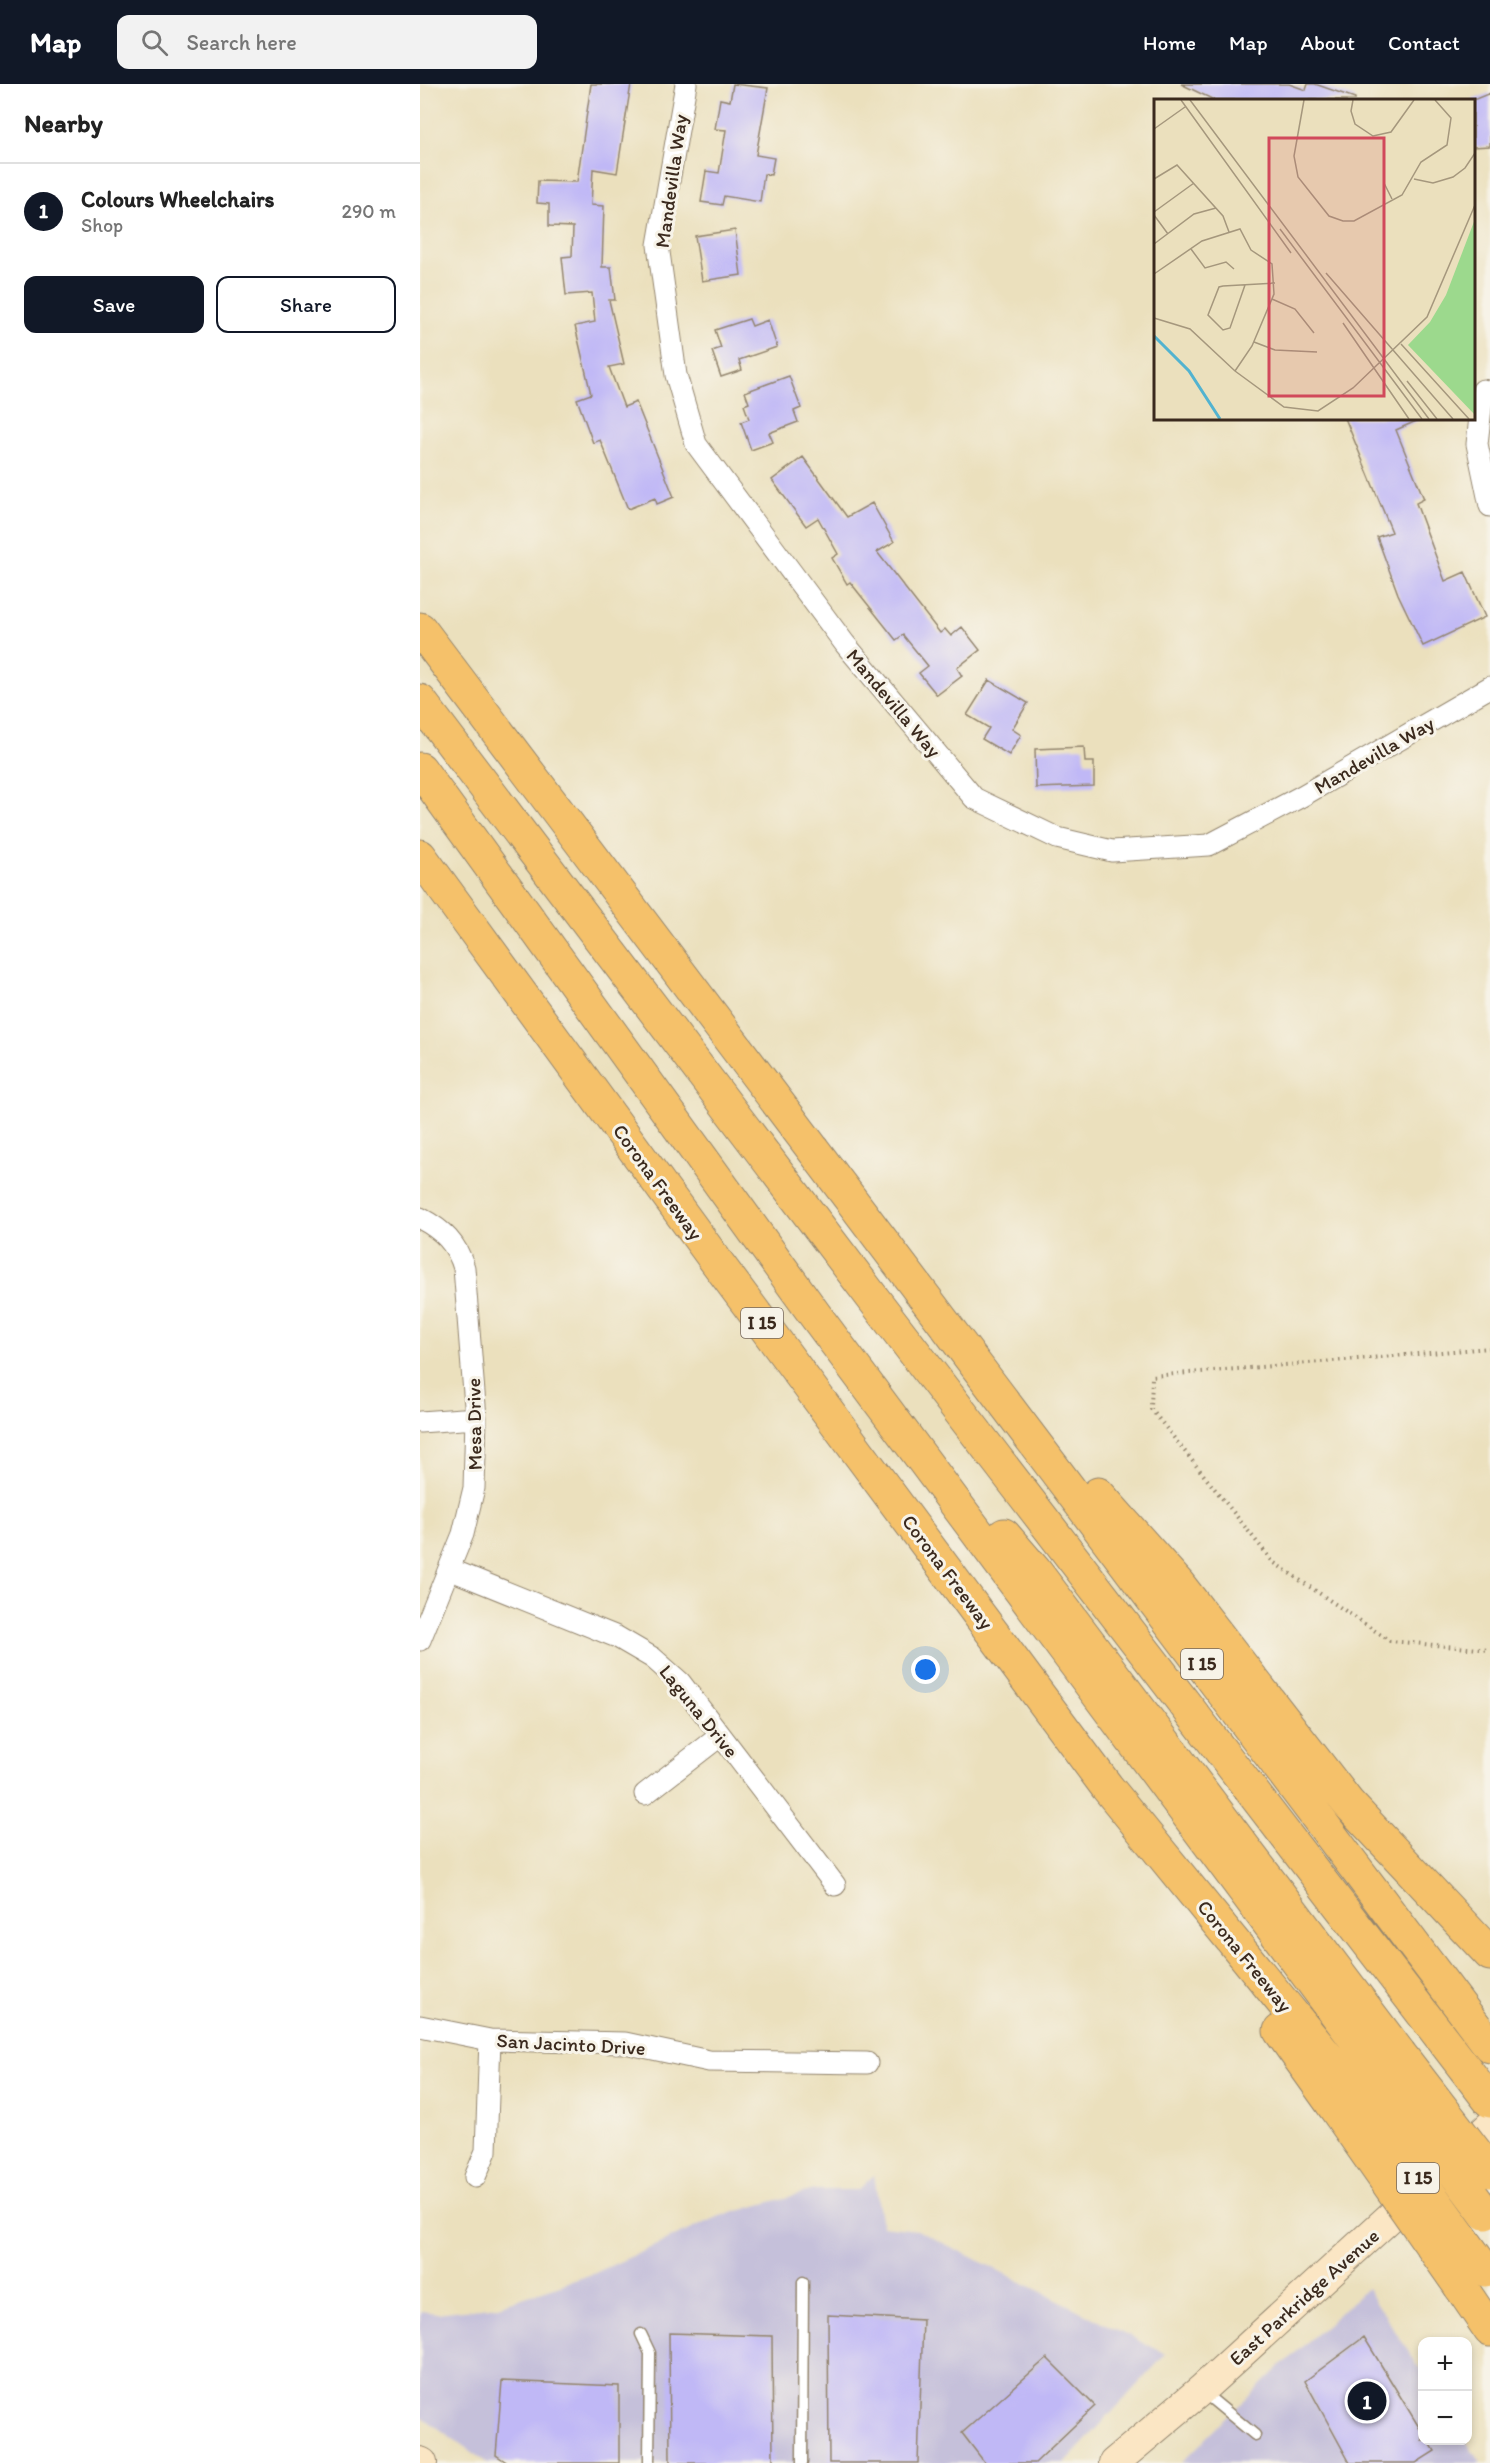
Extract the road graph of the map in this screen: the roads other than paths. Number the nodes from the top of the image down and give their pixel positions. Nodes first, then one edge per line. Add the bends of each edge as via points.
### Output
1 (686, 84) edge
2 (1483, 390) dead end
3 (1490, 506) edge
4 (420, 629) edge
5 (1490, 687) edge
6 (420, 701) edge
7 (420, 769) edge
8 (420, 856) edge
9 (420, 1218) edge
10 (946, 1324) junction
11 (476, 1418) junction
12 (420, 1422) edge
13 (449, 1569) junction
14 (420, 1640) edge
15 (720, 1736) junction
16 (645, 1794) dead end
17 (835, 1885) dead end
18 (1490, 1953) edge
19 (420, 2026) edge
20 (490, 2040) junction
21 (1490, 2046) edge
22 (1383, 2062) junction
23 (867, 2063) dead end
24 (1490, 2101) edge
25 (1490, 2126) edge
26 (1490, 2142) edge
27 (1490, 2171) edge
28 (476, 2177) dead end
29 (1487, 2216) edge
30 (1478, 2278) edge
31 (803, 2282) dead end
32 (1490, 2330) edge
33 (641, 2334) dead end
34 (1201, 2390) junction
35 (1255, 2434) dead end
36 (649, 2463) edge
37 (802, 2463) edge
38 (1114, 2463) edge

1 - 5 street, Mandevilla Way via 658,244 676,375 696,444 845,644 974,798 1057,838 1112,851 1209,844 1302,796
2 - 3 street via 1477,444
4 - 10 highway, I 15
6 - 22 highway via 874,1301 1053,1557
7 - 22 highway via 822,1325
8 - 22 highway, Corona Freeway / I 15 via 1107,1787
9 - 11 street, Mesa Drive via 451,1241 464,1268
10 - 18 highway via 1179,1585 1348,1803
10 - 21 highway, I 15
11 - 12 street
11 - 13 street, Mesa Drive via 472,1500
13 - 14 street, Mesa Drive
13 - 15 street, Laguna Drive via 611,1634 643,1651 680,1682
15 - 16 street
15 - 17 street, Laguna Drive
19 - 20 street, San Jacinto Drive
20 - 23 street, San Jacinto Drive via 625,2043 709,2061
20 - 28 street via 486,2151
22 - 24 highway
22 - 26 highway
22 - 27 highway, bridge
22 - 29 highway, bridge
22 - 30 highway, Corona Freeway / I 15, bridge
25 - 34 main road, East Parkridge Avenue
30 - 32 highway, Corona Freeway
31 - 37 lane
33 - 36 lane via 650,2353
34 - 35 lane
34 - 38 main road, East Parkridge Avenue

